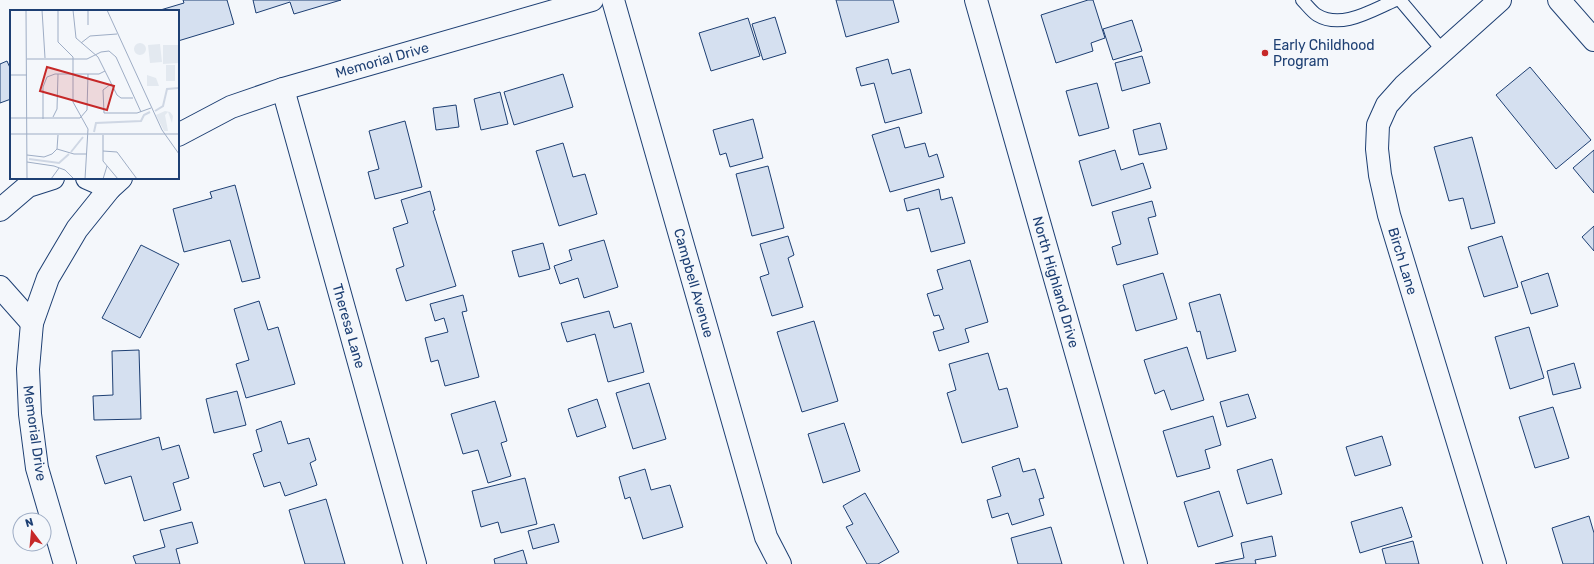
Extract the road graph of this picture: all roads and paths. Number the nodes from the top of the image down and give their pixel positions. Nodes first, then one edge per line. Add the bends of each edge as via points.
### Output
1 (592, 0) edge
2 (613, 0) edge
3 (976, 0) edge
4 (1302, 0) edge
5 (1396, 0) edge
6 (1400, 0) edge
7 (1500, 0) edge
8 (1559, 0) edge
9 (1594, 40) edge
10 (1443, 51) junction
11 (283, 89) junction
12 (179, 134) edge
13 (50, 179) edge
14 (93, 179) edge
15 (115, 183) edge
16 (0, 210) edge
17 (0, 287) edge
18 (32, 323) junction
19 (65, 564) edge
20 (416, 564) edge
21 (780, 564) edge
22 (1136, 564) edge
23 (1495, 564) edge

1 - 11 street, Memorial Drive
2 - 21 street, Campbell Avenue via 766,537
3 - 22 street, North Highland Drive
4 - 5 lane via 1316,15 1332,22 1343,21
6 - 10 lane
7 - 10 street, Birch Lane
8 - 9 street
10 - 23 street, Birch Lane via 1387,105 1378,125 1377,149 1389,215
11 - 12 street, Memorial Drive via 231,107
11 - 20 street, Theresa Lane
13 - 16 street via 28,186
14 - 15 street, Memorial Drive
15 - 18 street, Memorial Drive via 77,229 48,278
17 - 18 street
18 - 19 street, Memorial Drive via 28,369 30,414 37,468

